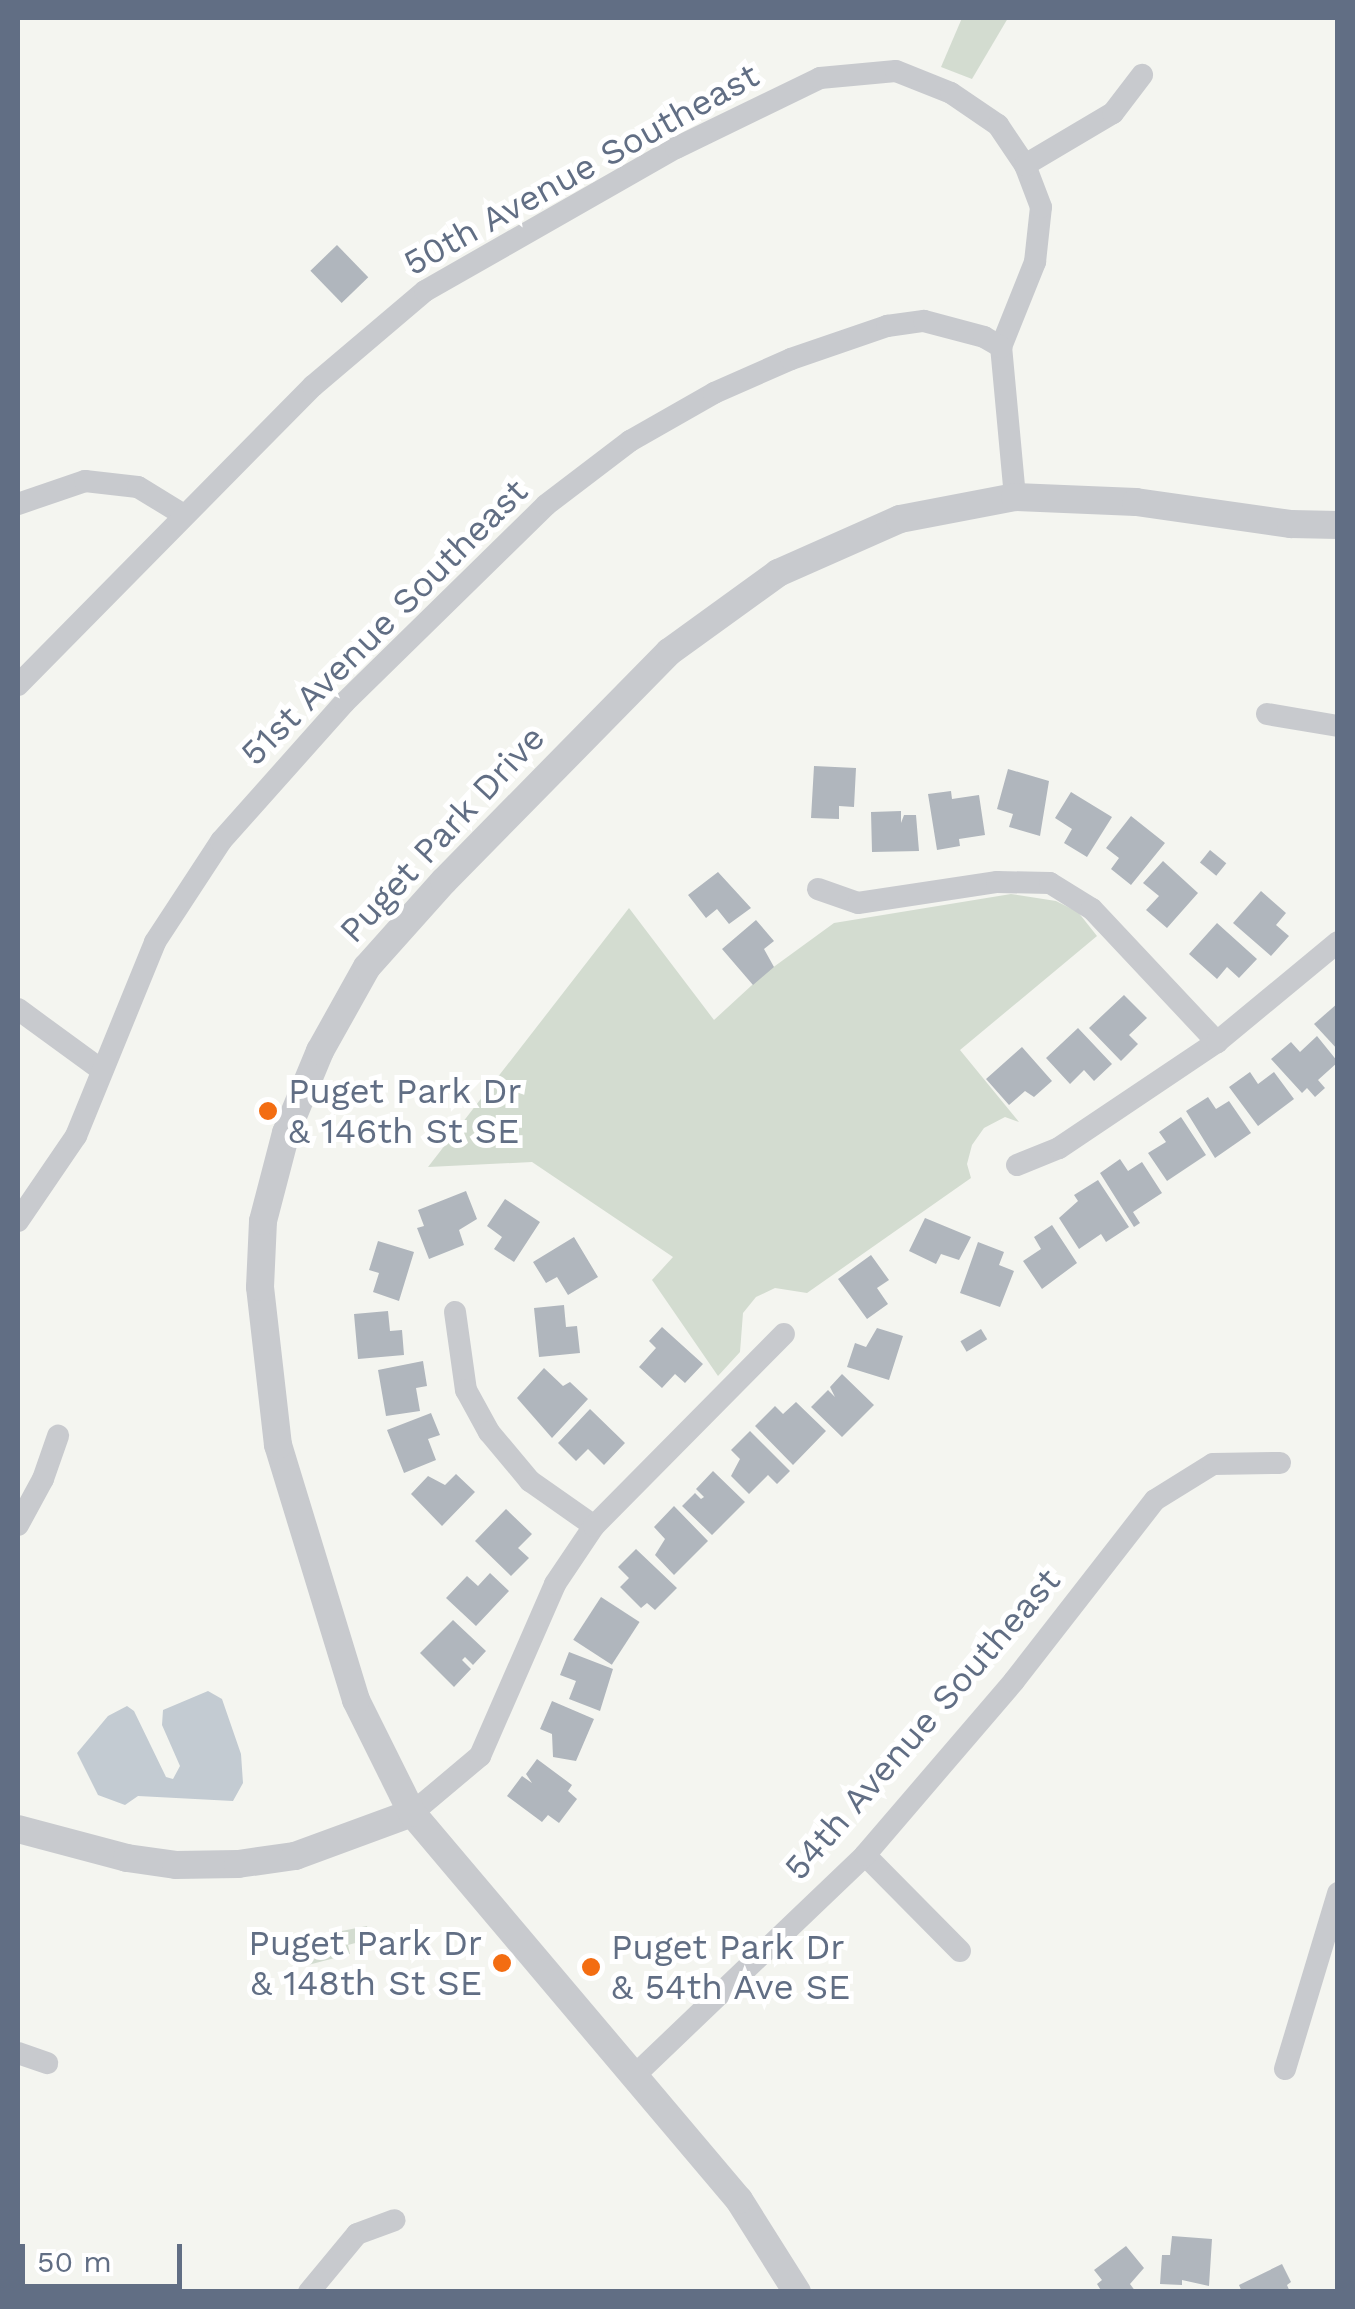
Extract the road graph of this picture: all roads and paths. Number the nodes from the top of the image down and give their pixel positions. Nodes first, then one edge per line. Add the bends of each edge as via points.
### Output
1 (1142, 75) dead end
2 (1026, 165) junction
3 (1001, 348) junction
4 (1016, 497) junction
5 (18, 504) edge
6 (182, 514) junction
7 (1338, 525) edge
8 (18, 685) edge
9 (1267, 714) dead end
10 (1338, 726) edge
11 (818, 889) dead end
12 (1338, 942) edge
13 (18, 1009) edge
14 (1217, 1042) junction
15 (100, 1069) junction
16 (1017, 1165) dead end
17 (18, 1221) edge
18 (455, 1312) dead end
19 (784, 1334) dead end
20 (58, 1436) dead end
21 (1280, 1463) dead end
22 (18, 1524) edge
23 (594, 1526) junction
24 (412, 1813) junction
25 (18, 1829) edge
26 (864, 1856) junction
27 (1338, 1893) edge
28 (960, 1951) dead end
29 (18, 2053) edge
30 (48, 2063) dead end
31 (1285, 2069) dead end
32 (633, 2077) junction
33 (395, 2220) dead end
34 (309, 2292) edge
35 (798, 2292) edge

1 - 2 street via 1114,113
2 - 3 street, 50th Avenue Southeast via 1041,207 1036,262
2 - 6 street, 50th Avenue Southeast via 998,125 950,93 896,72 820,78 676,148 426,291 313,386
3 - 4 street
3 - 15 street, 51st Avenue Southeast via 924,321 887,326 791,359 630,441 546,505 344,702 220,841 156,942
4 - 7 street, Puget Park Drive via 1136,502
4 - 24 street, Puget Park Drive via 900,519 778,573 668,652 367,968 320,1050 286,1133 263,1221 260,1287 278,1445 356,1700
5 - 6 street via 86,480 138,487
6 - 8 street, 50th Avenue Southeast
9 - 10 street
11 - 14 street via 858,903 998,882 1050,883 1092,909
12 - 14 street
13 - 15 street
14 - 16 street via 1059,1148
15 - 17 street, 51st Avenue Southeast via 76,1136
18 - 23 street via 466,1390 488,1432 530,1480
19 - 23 street
20 - 22 street
21 - 26 street, 54th Avenue Southeast via 1214,1464 1155,1500 1014,1681
23 - 24 street via 555,1584 480,1756
24 - 25 street via 340,1842 238,1864 128,1858
24 - 32 street, Puget Park Drive
26 - 28 street
26 - 32 street, 54th Avenue Southeast
27 - 31 street
29 - 30 street
32 - 35 street, Puget Park Drive via 738,2200
33 - 34 street via 357,2234

